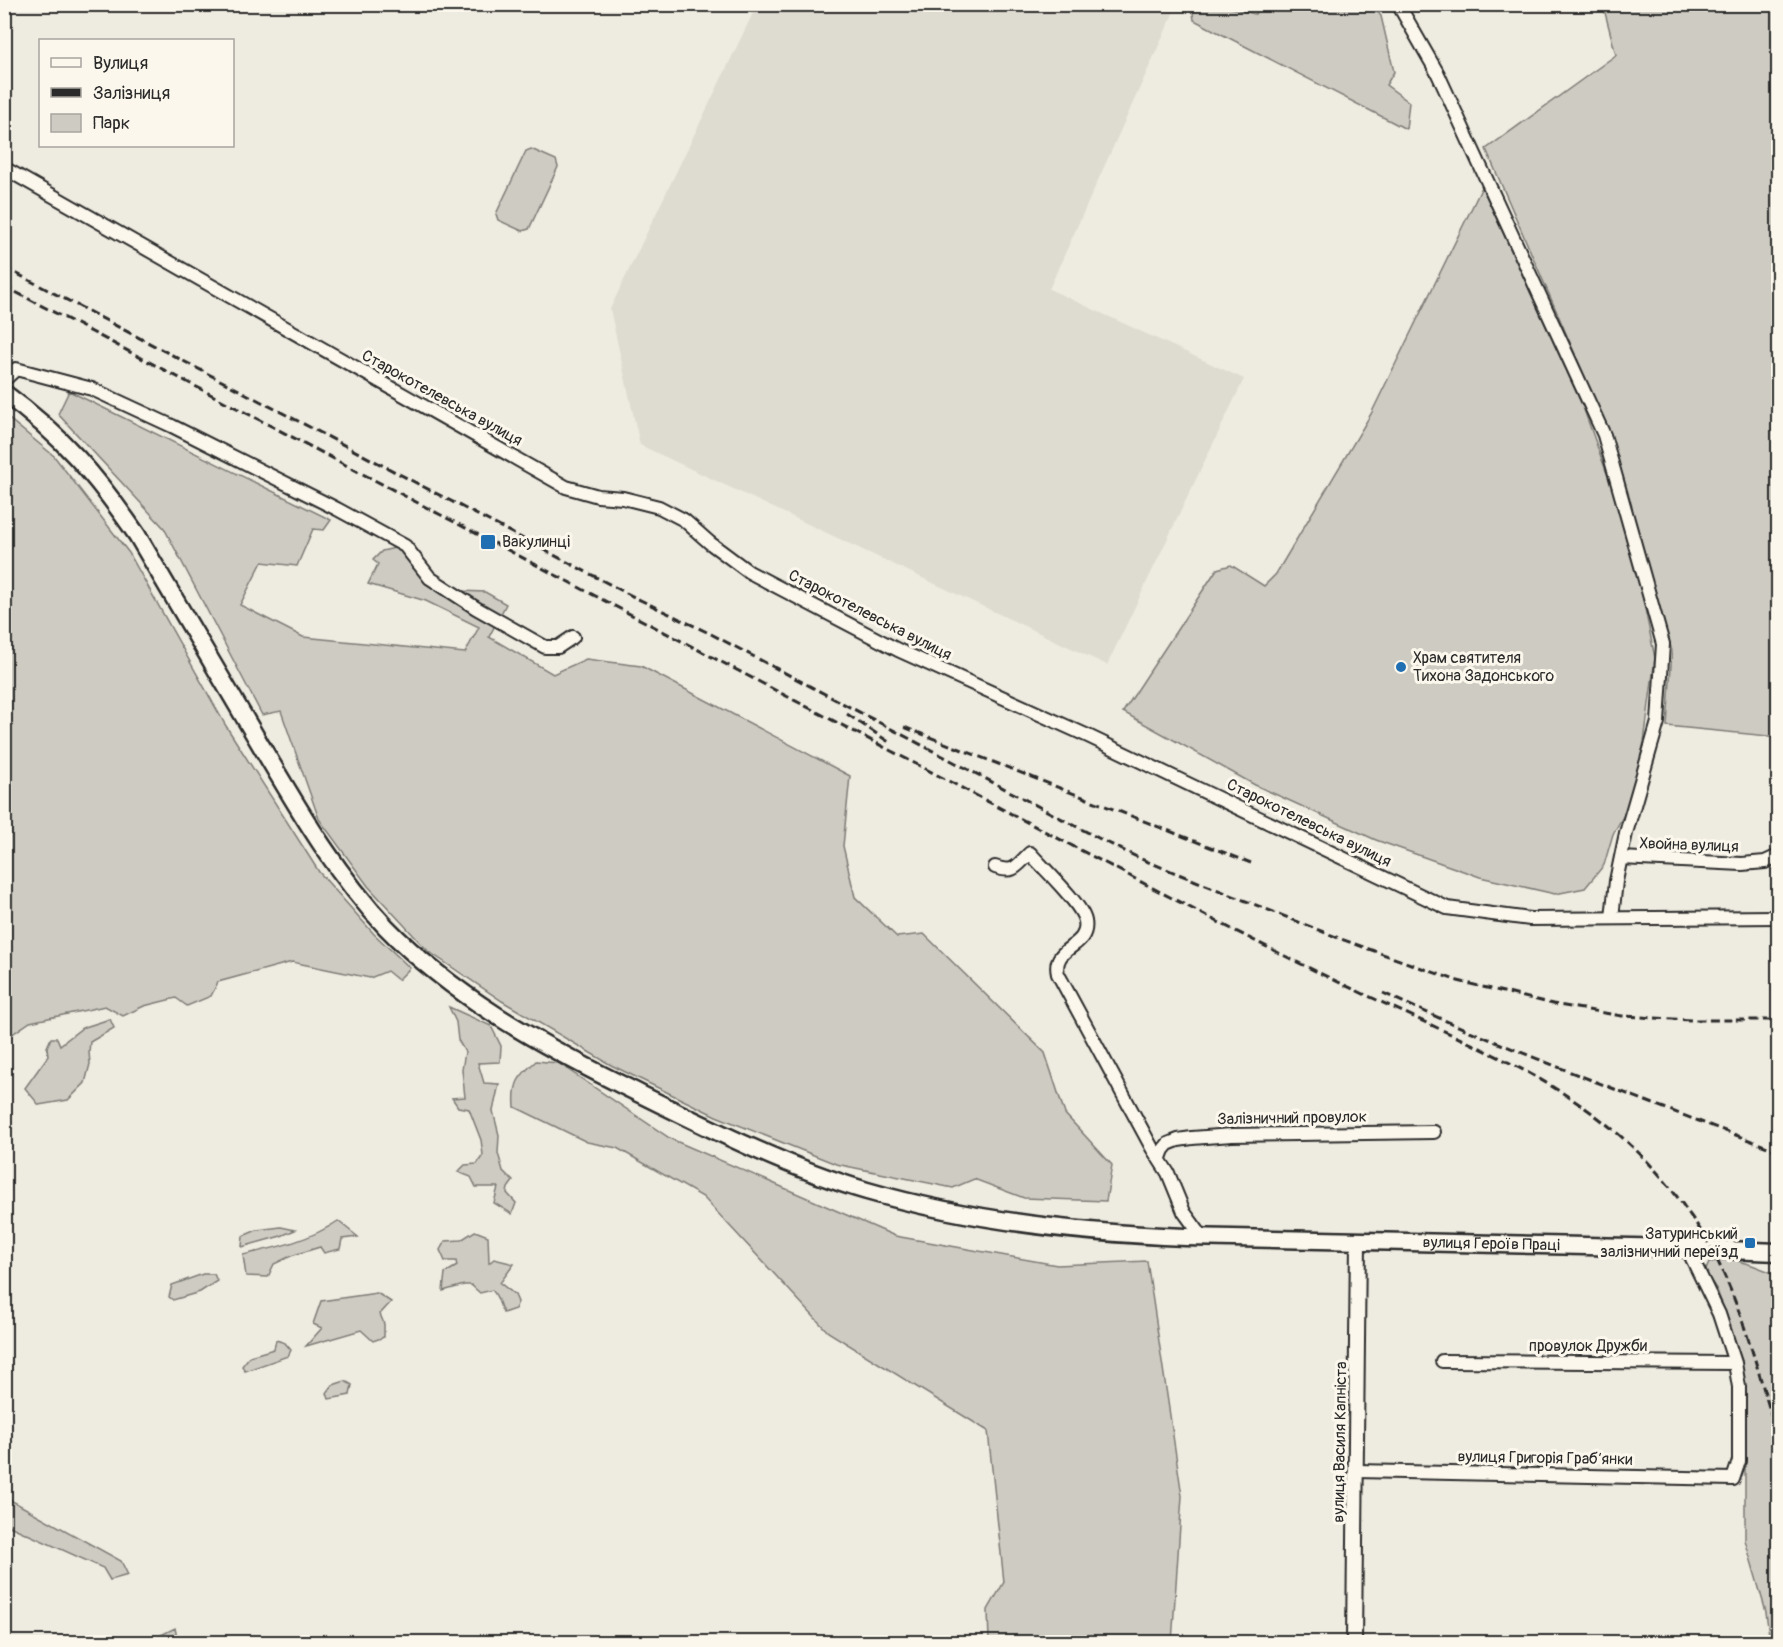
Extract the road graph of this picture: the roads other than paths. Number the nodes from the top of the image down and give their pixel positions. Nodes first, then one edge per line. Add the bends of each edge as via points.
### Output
1 (1398, 4) edge
2 (4, 168) edge
3 (4, 380) edge
4 (4, 393) edge
5 (573, 637) dead end
6 (1779, 856) edge
7 (1621, 858) junction
8 (995, 867) dead end
9 (1779, 917) edge
10 (1612, 918) junction
11 (1434, 1132) dead end
12 (1160, 1158) junction
13 (1203, 1238) junction
14 (1358, 1241) junction
15 (1687, 1248) junction
16 (1779, 1252) edge
17 (1442, 1361) dead end
18 (1735, 1363) junction
19 (1357, 1471) junction
20 (1353, 1642) edge

1 - 7 street via 1438,74 1604,435 1663,644 1658,722
2 - 10 street, Старокотелевська вулиця via 567,487 659,507 684,520 749,572 898,650 1089,736 1447,908 1530,919
3 - 5 street via 15,369 92,389 338,509 405,546 430,578 545,647 558,647
4 - 13 main road, вулиця Героїв Праці via 32,413 77,456 109,495 137,535 300,811 352,888 431,969 494,1014 583,1065 717,1131 864,1190 1019,1224
6 - 7 street, Хвойна вулиця via 1742,864
7 - 10 street, Хвойна вулиця
8 - 12 street via 1013,869 1030,853 1079,907 1085,931 1058,958 1058,974
9 - 10 street, Старокотелевська вулиця
11 - 12 street, Залізничний провулок via 1192,1138 1168,1144
12 - 13 street via 1184,1212
13 - 14 main road, вулиця Героїв Праці
14 - 15 main road, вулиця Героїв Праці
14 - 19 street, вулиця Василя Капніста
15 - 16 main road, вулиця Героїв Праці
15 - 18 street via 1719,1314
17 - 18 street, провулок Дружби
18 - 19 street, вулиця Григорія Грабʼянки via 1739,1387 1739,1461 1733,1479
19 - 20 street, вулиця Василя Капніста

